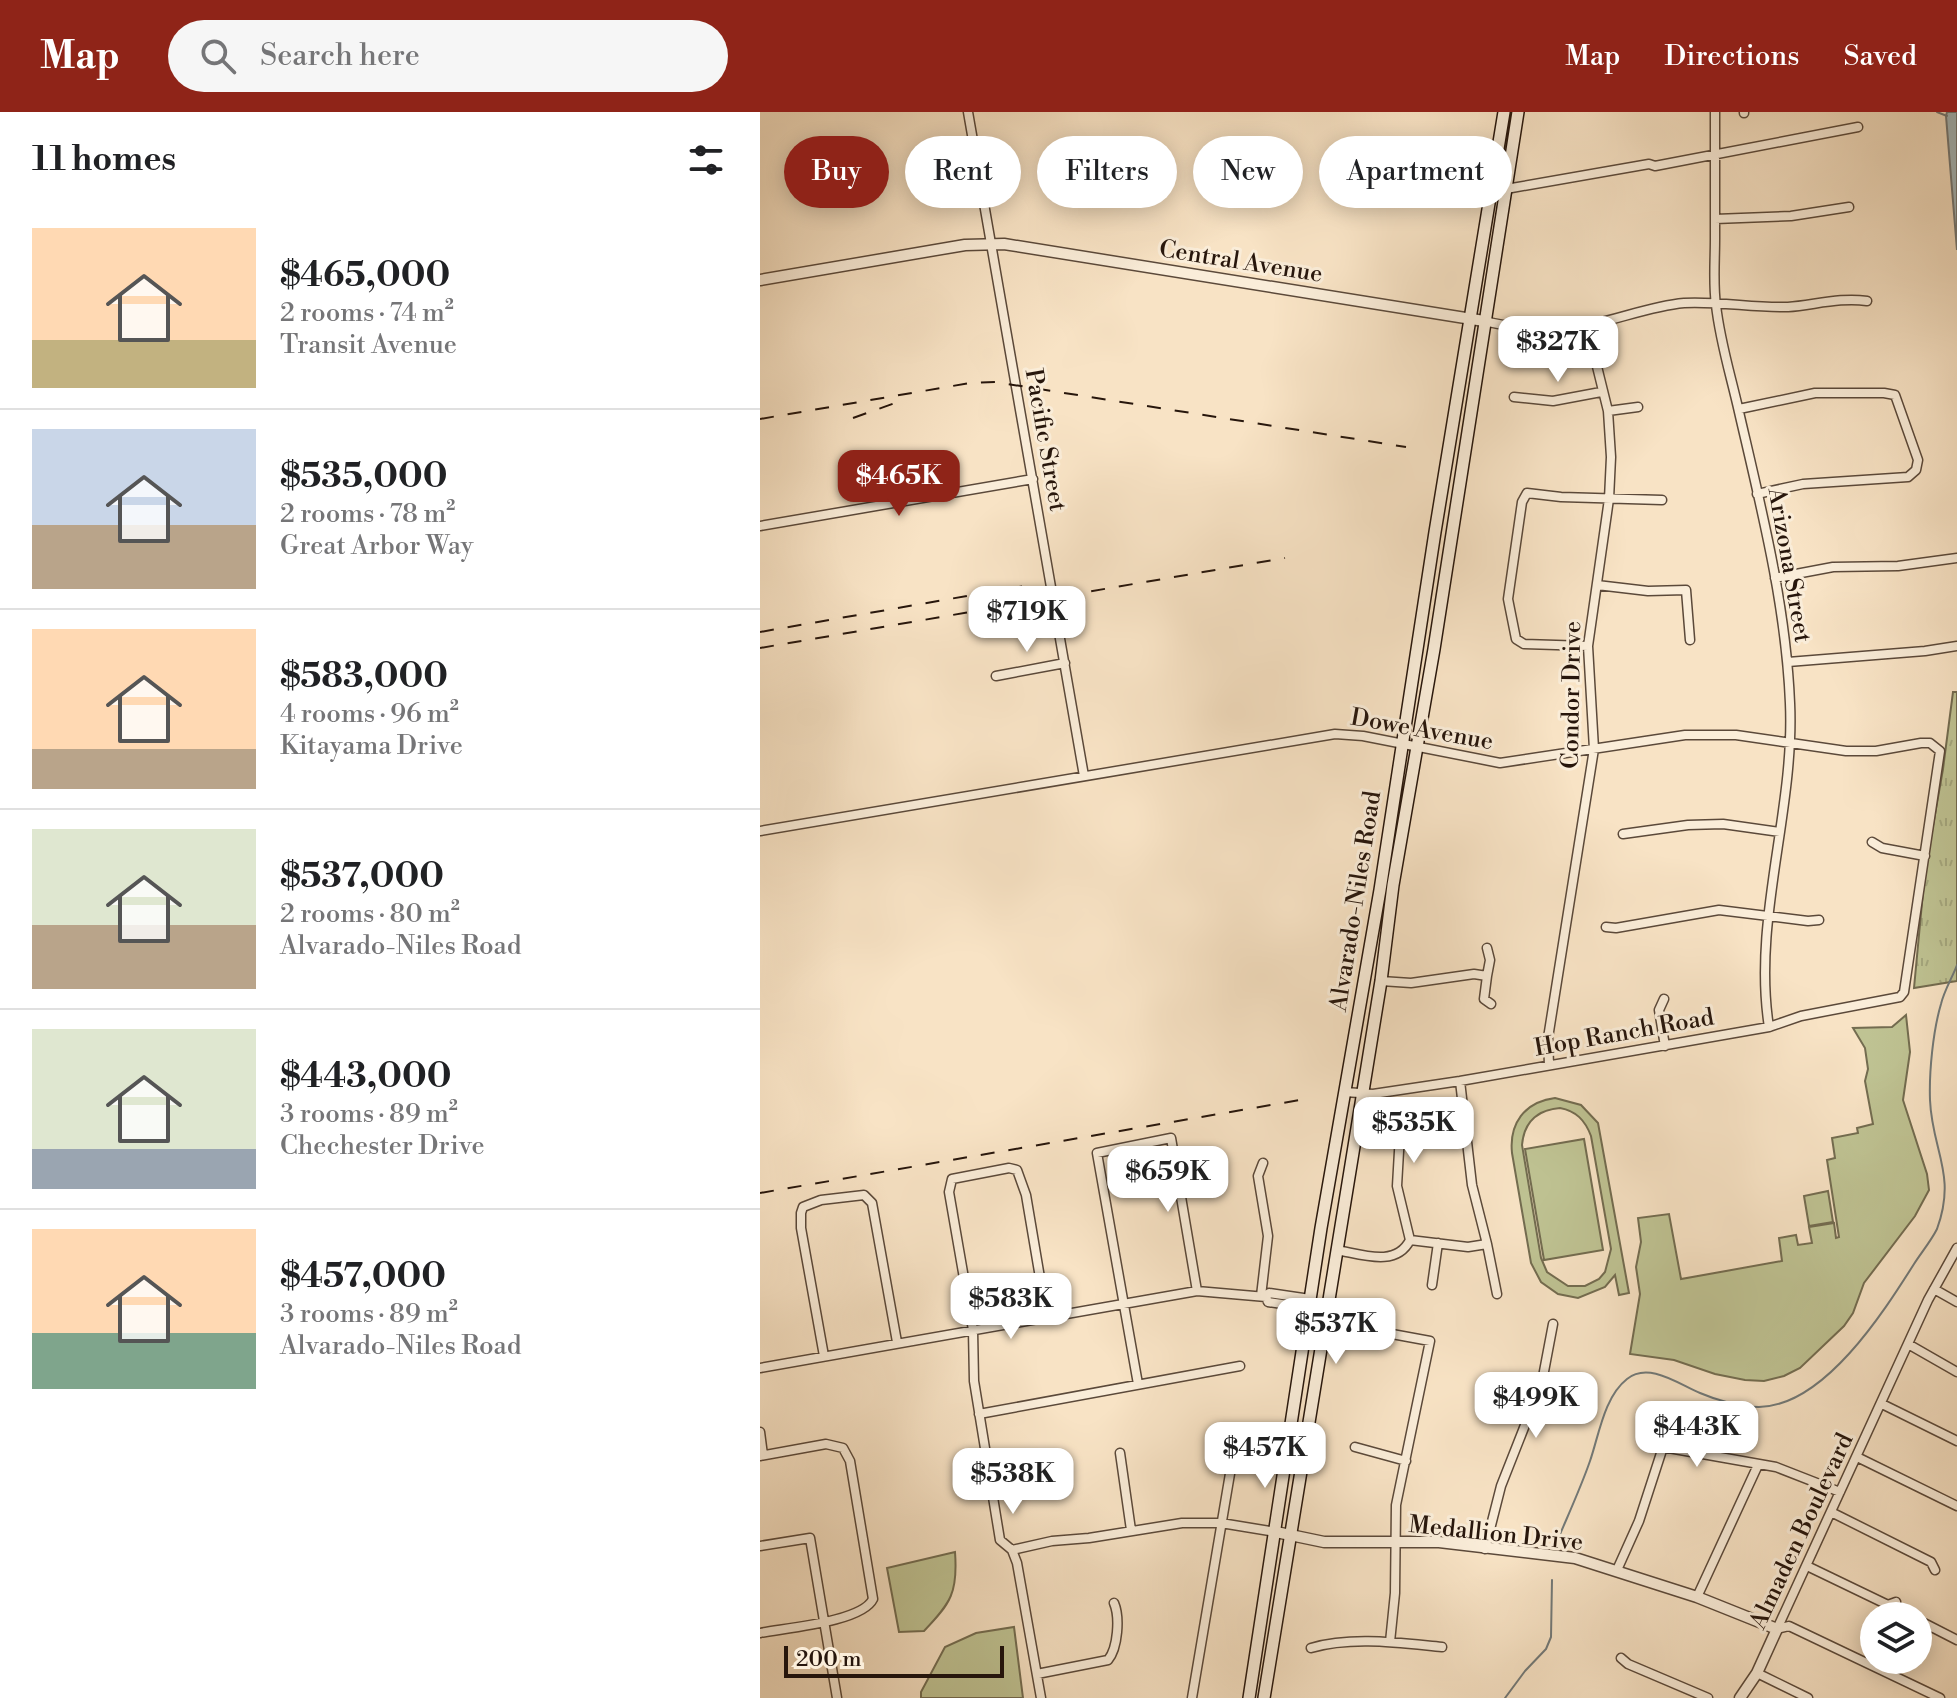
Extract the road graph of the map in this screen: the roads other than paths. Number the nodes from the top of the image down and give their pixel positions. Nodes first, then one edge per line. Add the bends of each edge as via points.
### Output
1 (968, 112) edge
2 (1504, 112) edge
3 (1518, 112) edge
4 (1715, 112) edge
5 (1858, 127) dead end
6 (1512, 150) edge
7 (1715, 153) junction
8 (1512, 188) edge
9 (1849, 207) dead end
10 (1503, 208) edge
11 (1715, 219) junction
12 (991, 243) junction
13 (760, 280) edge
14 (1867, 301) dead end
15 (1716, 304) junction
16 (1469, 318) junction
17 (1484, 321) junction
18 (1587, 326) junction
19 (1601, 392) junction
20 (1514, 397) dead end
21 (1638, 407) dead end
22 (1739, 409) junction
23 (1608, 411) junction
24 (1033, 479) junction
25 (1757, 494) junction
26 (1609, 499) junction
27 (1662, 500) dead end
28 (760, 526) edge
29 (1957, 558) edge
30 (1775, 578) junction
31 (1597, 585) junction
32 (1690, 640) dead end
33 (1588, 646) junction
34 (1957, 646) edge
35 (1788, 662) junction
36 (1065, 663) junction
37 (996, 676) dead end
38 (1403, 744) junction
39 (1789, 745) junction
40 (1417, 747) junction
41 (1594, 749) junction
42 (1084, 776) junction
43 (760, 831) edge
44 (1780, 832) junction
45 (1623, 834) dead end
46 (1872, 842) dead end
47 (1925, 856) junction
48 (1770, 917) junction
49 (1819, 920) dead end
50 (1606, 927) dead end
51 (1487, 948) dead end
52 (1487, 976) junction
53 (1381, 981) junction
54 (1664, 999) dead end
55 (1491, 1004) dead end
56 (1769, 1027) junction
57 (1665, 1046) junction
58 (1549, 1065) junction
59 (1460, 1081) junction
60 (1345, 1092) junction
61 (1362, 1094) junction
62 (1465, 1121) junction
63 (1400, 1134) junction
64 (1379, 1137) dead end
65 (1263, 1163) dead end
66 (1410, 1240) junction
67 (1438, 1243) junction
68 (1487, 1244) junction
69 (1957, 1248) edge
70 (1336, 1250) junction
71 (1432, 1285) dead end
72 (1934, 1289) junction
73 (1197, 1291) junction
74 (1497, 1294) dead end
75 (1264, 1296) junction
76 (1957, 1302) edge
77 (1309, 1303) junction
78 (1123, 1304) junction
79 (1047, 1319) junction
80 (1553, 1324) dead end
81 (1354, 1327) dead end
82 (973, 1330) junction
83 (897, 1342) junction
84 (1908, 1344) junction
85 (824, 1356) junction
86 (1240, 1366) dead end
87 (760, 1368) edge
88 (1957, 1372) edge
89 (1138, 1384) junction
90 (1882, 1404) junction
91 (979, 1414) junction
92 (760, 1432) edge
93 (1230, 1435) dead end
94 (1957, 1441) edge
95 (1355, 1447) dead end
96 (1120, 1453) dead end
97 (762, 1455) edge
98 (1857, 1457) junction
99 (1406, 1461) junction
100 (1758, 1465) junction
101 (1840, 1492) junction
102 (1957, 1506) edge
103 (1831, 1512) junction
104 (1221, 1523) junction
105 (1131, 1530) junction
106 (1276, 1532) junction
107 (1292, 1535) junction
108 (1395, 1543) junction
109 (760, 1546) edge
110 (1485, 1549) junction
111 (1012, 1550) junction
112 (1807, 1566) junction
113 (1617, 1570) junction
114 (1935, 1570) dead end
115 (1697, 1597) junction
116 (1882, 1602) edge
117 (1114, 1603) dead end
118 (825, 1621) junction
119 (1932, 1627) edge
120 (1777, 1629) junction
121 (760, 1633) edge
122 (1957, 1640) edge
123 (1390, 1642) junction
124 (1442, 1647) dead end
125 (1311, 1648) dead end
126 (1621, 1658) dead end
127 (1757, 1673) junction
128 (1037, 1674) junction
129 (837, 1698) edge
130 (1041, 1698) edge
131 (1192, 1698) edge
132 (1249, 1698) edge
133 (1264, 1698) edge
134 (1708, 1698) edge
135 (1740, 1698) edge
136 (1808, 1698) edge
137 (1940, 1698) edge

1 - 12 street, Pacific Street
2 - 16 main road, Alvarado-Niles Road
3 - 6 main road, Alvarado-Niles Road
4 - 7 street, Arizona Street
5 - 7 street
7 - 8 street
7 - 11 street, Arizona Street
9 - 11 street
10 - 17 main road, Alvarado-Niles Road
11 - 15 street, Arizona Street
12 - 13 street, Central Avenue
12 - 16 street, Central Avenue
12 - 24 street, Pacific Street
14 - 15 street, Central Avenue via 1786,307
15 - 18 street, Central Avenue via 1684,303
15 - 22 street, Arizona Street
16 - 17 street, Central Avenue
16 - 38 main road, Alvarado-Niles Road
17 - 18 street, Central Avenue via 1556,330
17 - 40 main road, Alvarado-Niles Road
18 - 19 street, Condor Drive
19 - 20 street via 1553,401
19 - 23 street, Condor Drive
21 - 23 street
22 - 25 street, Arizona Street
22 - 25 street via 1815,393 1895,395 1918,460 1908,477 1803,484
23 - 26 street, Condor Drive
24 - 28 street
24 - 36 street, Pacific Street
25 - 30 street, Arizona Street
26 - 27 street
26 - 31 street, Condor Drive
26 - 33 street via 1527,493 1510,585 1509,614 1516,639 1524,644
29 - 30 street via 1833,567
30 - 35 street, Arizona Street
31 - 32 street via 1686,590
31 - 33 street, Condor Drive
33 - 41 street, Condor Drive
34 - 35 street
35 - 39 street, Arizona Street
36 - 37 street
36 - 42 street, Pacific Street
38 - 40 street, Dowe Avenue
38 - 42 street, Dowe Avenue via 1321,735
38 - 60 main road, Alvarado-Niles Road
39 - 41 street, Dowe Avenue via 1736,735 1685,735
39 - 44 street, Arizona Street
39 - 47 street, Dowe Avenue via 1859,751 1936,746 1940,759
40 - 41 street, Dowe Avenue via 1500,763
40 - 53 main road, Alvarado-Niles Road
41 - 58 street, Condor Drive via 1548,1038
42 - 43 street, Dowe Avenue
44 - 45 street via 1699,824
44 - 48 street, Arizona Street
46 - 47 street
47 - 56 street, Hop Ranch Road via 1904,992 1894,1000
48 - 49 street
48 - 50 street via 1719,910
48 - 56 street, Arizona Street via 1764,962
51 - 52 street
52 - 53 street
52 - 55 street via 1484,999
53 - 61 main road, Alvarado-Niles Road
54 - 57 street via 1659,1010
56 - 57 street, Hop Ranch Road
57 - 58 street, Hop Ranch Road
58 - 59 street, Hop Ranch Road
59 - 61 street, Hop Ranch Road
59 - 62 street
60 - 61 street, Hop Ranch Road
60 - 77 main road, Alvarado-Niles Road
61 - 70 main road, Alvarado-Niles Road
62 - 63 street
62 - 68 street via 1472,1185
63 - 64 street
63 - 66 street via 1397,1186
65 - 75 street via 1258,1176 1268,1236
66 - 67 street
66 - 70 street via 1400,1253 1387,1258
67 - 68 street
67 - 71 street
68 - 74 street
69 - 72 street, Almaden Boulevard
70 - 107 main road, Alvarado-Niles Road
72 - 76 street
72 - 84 street, Almaden Boulevard
73 - 75 street
73 - 78 street
73 - 78 street via 1171,1138 1097,1153
75 - 77 street
77 - 106 main road, Alvarado-Niles Road
78 - 79 street
78 - 89 street
79 - 82 street
79 - 82 street via 1022,1179 1009,1168 952,1179 950,1201
80 - 110 street via 1542,1382 1501,1486
81 - 99 street via 1430,1341
82 - 83 street
82 - 91 street
83 - 85 street
83 - 85 street via 872,1203 864,1195 821,1200 803,1207 801,1228
84 - 88 street
84 - 90 street, Almaden Boulevard
85 - 87 street
86 - 89 street
89 - 91 street
90 - 94 street
90 - 98 street, Almaden Boulevard
91 - 111 street via 1000,1540
92 - 97 street
93 - 104 street via 1233,1456
95 - 99 street
96 - 105 street
97 - 118 street via 826,1444 848,1454 873,1599 859,1612
98 - 101 street, Almaden Boulevard
98 - 102 street
99 - 108 street via 1396,1505
100 - 101 street
100 - 113 street via 1663,1447
100 - 115 street
101 - 103 street, Almaden Boulevard
103 - 112 street, Almaden Boulevard
103 - 114 street via 1931,1562
104 - 105 street, Medallion Drive
104 - 106 street, Medallion Drive
104 - 131 street
105 - 111 street, Medallion Drive
106 - 107 street, Medallion Drive
106 - 132 main road, Alvarado-Niles Road
107 - 108 street, Medallion Drive via 1324,1542
107 - 133 main road, Alvarado-Niles Road
108 - 110 street, Medallion Drive
108 - 123 street
109 - 118 street via 810,1538
110 - 113 street, Medallion Drive via 1575,1558
111 - 128 street
112 - 116 street
112 - 120 street, Almaden Boulevard
113 - 115 street, Medallion Drive
115 - 120 street, Medallion Drive
117 - 128 street via 1118,1613 1108,1660
118 - 121 street
118 - 129 street
119 - 122 street
120 - 127 street, Almaden Boulevard
120 - 137 street via 1789,1626
123 - 124 street
123 - 125 street
126 - 134 street
127 - 135 street, Almaden Boulevard
127 - 136 street
128 - 130 street

